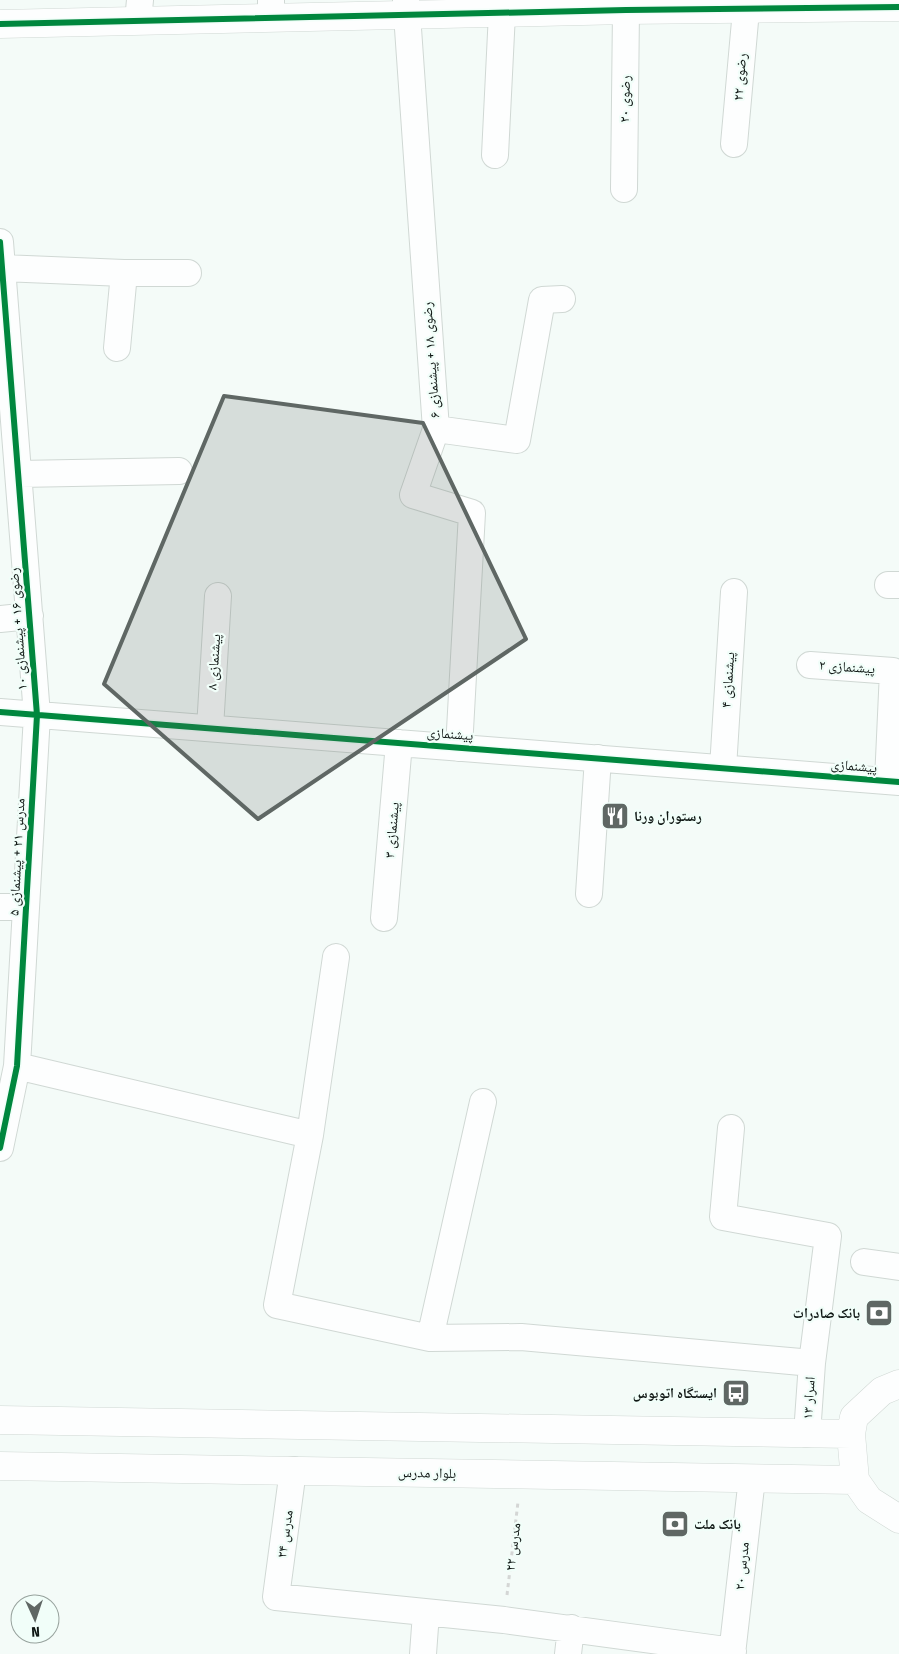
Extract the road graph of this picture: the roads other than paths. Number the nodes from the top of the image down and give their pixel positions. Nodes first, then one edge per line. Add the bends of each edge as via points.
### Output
1 (747, 5) edge
2 (406, 8) edge
3 (899, 8) edge
4 (271, 9) edge
5 (139, 10) edge
6 (626, 10) junction
7 (502, 13) junction
8 (0, 24) edge
9 (734, 144) dead end
10 (495, 155) dead end
11 (624, 189) dead end
12 (0, 242) edge
13 (2, 268) junction
14 (124, 273) junction
15 (188, 273) dead end
16 (562, 299) dead end
17 (3, 315) edge
18 (117, 348) dead end
19 (436, 428) junction
20 (12, 459) edge
21 (179, 471) dead end
22 (734, 592) dead end
23 (218, 596) dead end
24 (30, 616) junction
25 (0, 618) edge
26 (810, 665) dead end
27 (0, 712) edge
28 (37, 715) junction
29 (210, 728) junction
30 (399, 743) junction
31 (459, 748) junction
32 (598, 758) junction
33 (722, 768) junction
34 (894, 782) edge
35 (589, 894) dead end
36 (0, 907) edge
37 (26, 907) junction
38 (384, 918) dead end
39 (336, 957) dead end
40 (17, 1066) junction
41 (483, 1102) dead end
42 (731, 1128) dead end
43 (310, 1135) junction
44 (0, 1148) edge
45 (864, 1262) dead end
46 (899, 1267) edge
47 (430, 1338) junction
48 (812, 1363) junction
49 (899, 1384) edge
50 (0, 1420) edge
51 (807, 1434) junction
52 (851, 1434) junction
53 (0, 1466) edge
54 (293, 1470) junction
55 (752, 1478) junction
56 (855, 1480) junction
57 (899, 1519) edge
58 (426, 1612) junction
59 (571, 1628) junction
60 (733, 1652) edge
61 (423, 1654) edge
62 (568, 1654) edge

1 - 3 main road
1 - 6 main road
1 - 9 street, رضوی ۲۲
2 - 4 main road
2 - 7 main road
2 - 19 street, رضوی ۱۸ + پیشنمازی ۶
4 - 5 main road
5 - 8 main road
6 - 7 main road
6 - 11 street, رضوی ۲۰
7 - 10 street
12 - 13 street, رضوی ۱۶ + پیشنمازی ۱۰
13 - 14 street
13 - 17 street, رضوی ۱۶ + پیشنمازی ۱۰
14 - 15 street
14 - 18 street
16 - 19 street via 542,300 517,440
17 - 20 street, رضوی ۱۶ + پیشنمازی ۱۰
19 - 31 street, رضوی ۱۸ + پیشنمازی ۶ via 413,495 472,513
20 - 21 street
20 - 24 street, رضوی ۱۶ + پیشنمازی ۱۰
22 - 33 street, پیشنمازی ۴
23 - 29 street, پیشنمازی ۸
24 - 25 street
24 - 28 street, رضوی ۱۶ + پیشنمازی ۱۰
26 - 34 street, پیشنمازی ۲ via 893,671
27 - 28 street, پیشنمازی
28 - 29 street, پیشنمازی
28 - 37 street, مدرس ۲۱ + پیشنمازی ۵
29 - 30 street, پیشنمازی
30 - 31 street, پیشنمازی
30 - 38 street, پیشنمازی ۳
31 - 32 street, پیشنمازی
32 - 33 street, پیشنمازی
32 - 35 street
33 - 34 street, پیشنمازی
36 - 37 street
37 - 40 street, مدرس ۲۱ + پیشنمازی ۵
39 - 43 street
40 - 43 street
40 - 44 street, مدرس ۲۱ + پیشنمازی ۵
41 - 47 street
42 - 48 street, اسرار ۱۳ via 723,1217 828,1236
43 - 47 street via 277,1305
45 - 46 street
47 - 48 street via 521,1337
48 - 51 street, اسرار ۱۳
49 - 52 main road via 882,1391 854,1417
50 - 51 main road
51 - 52 main road
52 - 56 main road
53 - 54 main road, بلوار مدرس
54 - 55 main road, بلوار مدرس
54 - 58 street, مدرس ۲۴ via 276,1597
55 - 56 main road, بلوار مدرس
55 - 60 street, مدرس ۲۰
56 - 57 main road via 869,1500
58 - 59 street
58 - 61 street
59 - 60 street
59 - 62 street

